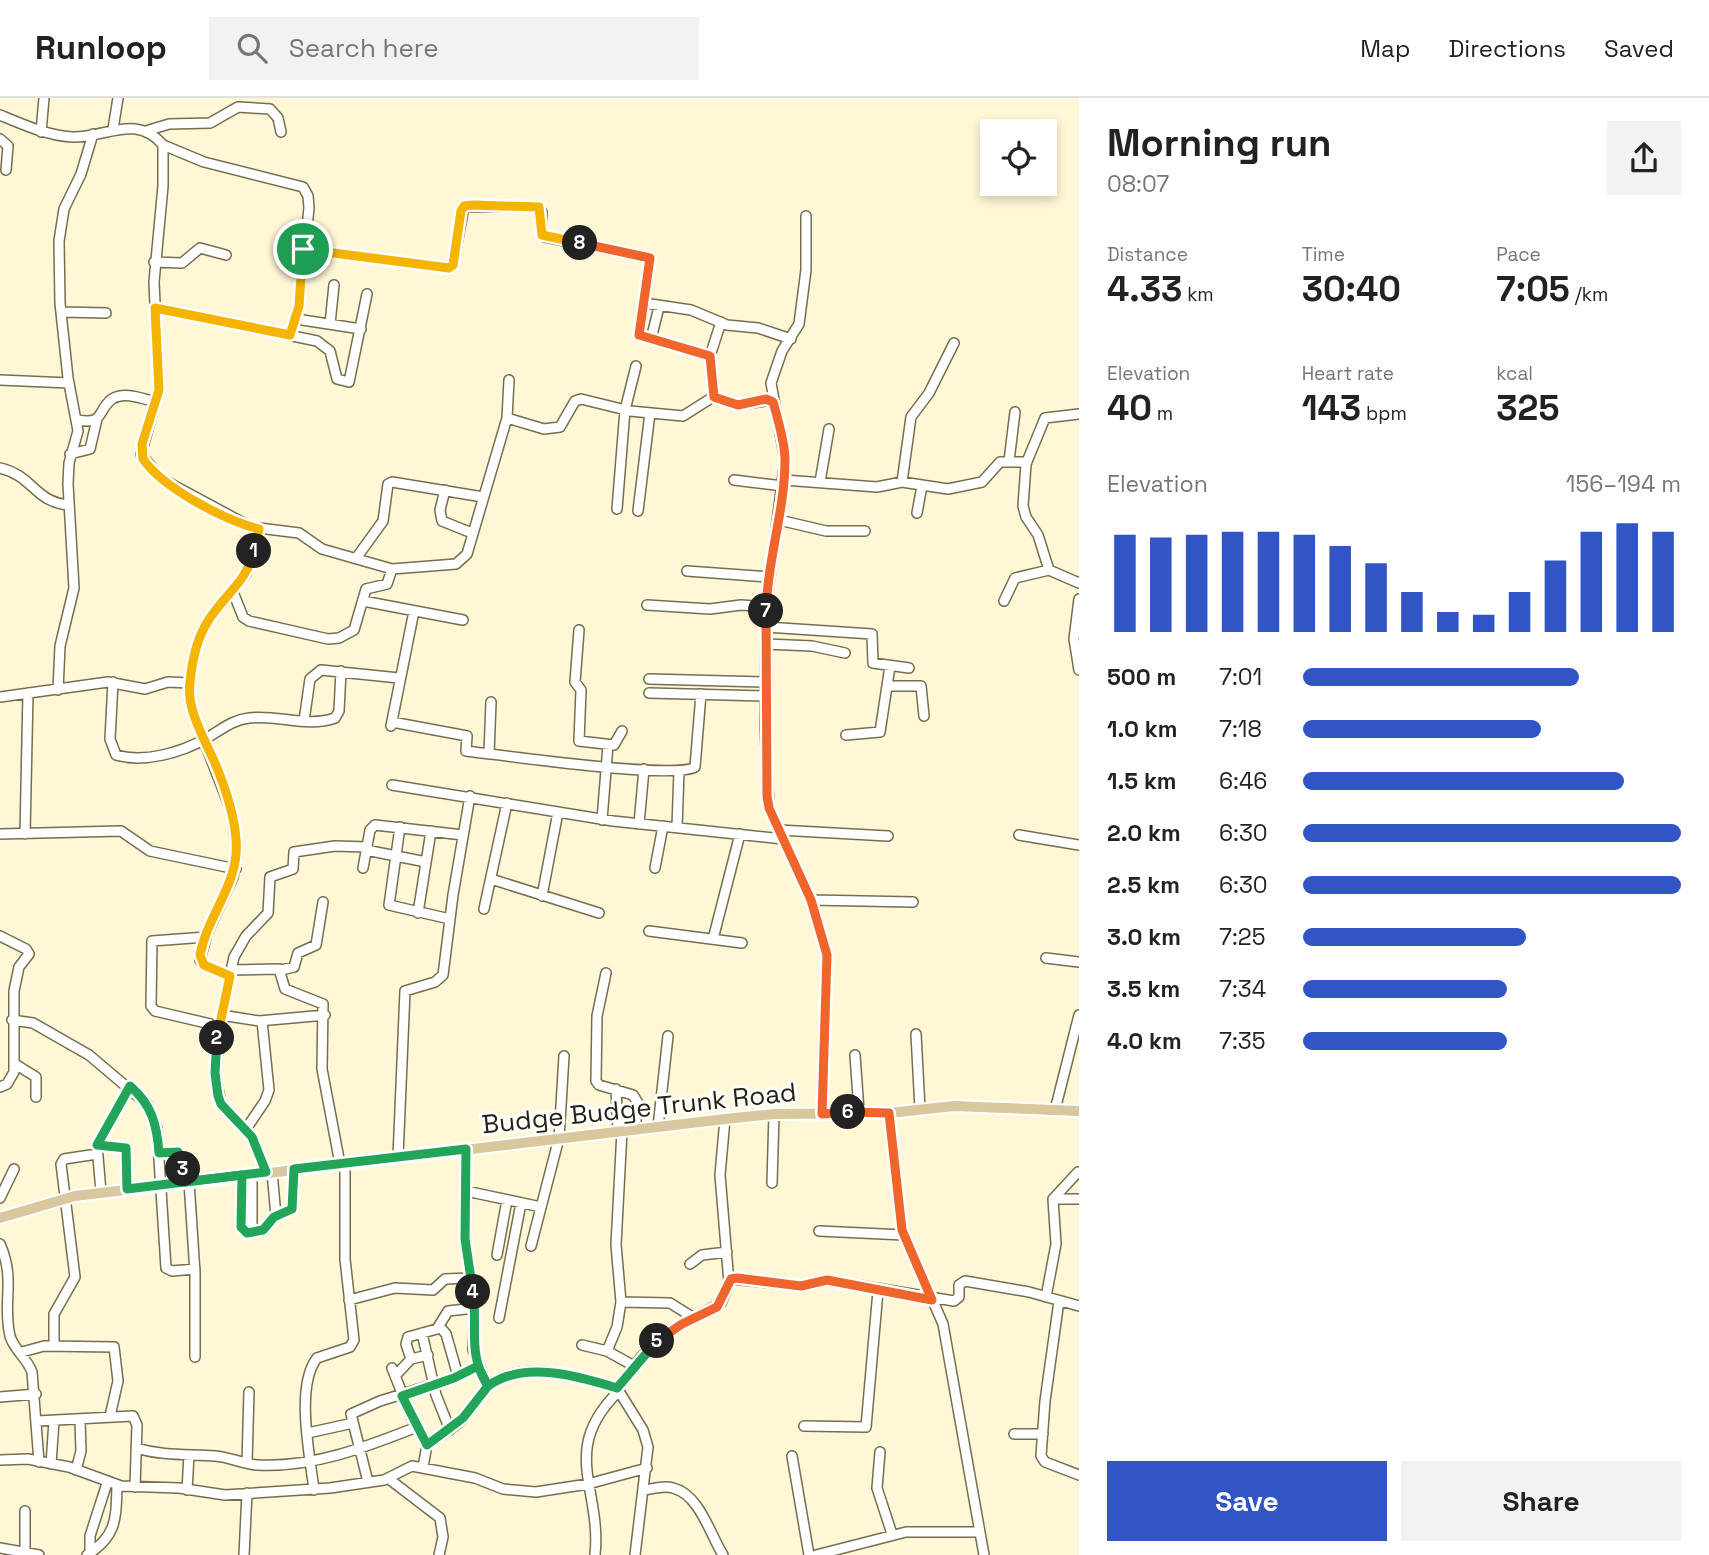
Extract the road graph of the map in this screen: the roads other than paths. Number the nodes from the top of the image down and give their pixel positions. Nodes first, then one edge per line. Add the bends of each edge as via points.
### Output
1 (44, 98) edge
2 (118, 98) edge
3 (0, 115) edge
4 (113, 129) junction
5 (146, 131) junction
6 (41, 132) junction
7 (281, 132) dead end
8 (93, 134) junction
9 (0, 139) edge
10 (163, 145) junction
11 (6, 170) dead end
12 (806, 216) dead end
13 (303, 249) junction
14 (226, 255) dead end
15 (154, 262) junction
16 (334, 285) dead end
17 (367, 295) dead end
18 (644, 303) junction
19 (659, 307) junction
20 (155, 308) junction
21 (62, 312) junction
22 (106, 313) dead end
23 (296, 319) junction
24 (721, 322) junction
25 (330, 324) junction
26 (361, 329) junction
27 (290, 335) junction
28 (650, 339) junction
29 (791, 339) junction
30 (954, 343) dead end
31 (710, 356) junction
32 (636, 366) dead end
33 (0, 380) edge
34 (509, 380) dead end
35 (69, 383) junction
36 (714, 397) junction
37 (772, 400) junction
38 (156, 402) junction
39 (625, 410) junction
40 (1015, 412) dead end
41 (650, 413) junction
42 (1079, 414) edge
43 (507, 418) junction
44 (97, 419) junction
45 (78, 420) junction
46 (829, 429) dead end
47 (70, 454) junction
48 (1009, 461) junction
49 (1027, 462) junction
50 (0, 468) edge
51 (734, 480) dead end
52 (820, 482) junction
53 (902, 482) junction
54 (783, 483) junction
55 (922, 486) junction
56 (444, 490) junction
57 (483, 497) junction
58 (69, 505) junction
59 (617, 509) dead end
60 (638, 511) dead end
61 (917, 513) dead end
62 (779, 520) junction
63 (259, 529) junction
64 (864, 531) dead end
65 (472, 533) junction
66 (357, 557) junction
67 (392, 569) junction
68 (1049, 570) junction
69 (687, 571) dead end
70 (769, 577) junction
71 (1079, 583) edge
72 (233, 592) junction
73 (1079, 599) edge
74 (363, 601) junction
75 (1004, 601) dead end
76 (646, 605) dead end
77 (766, 607) junction
78 (414, 611) junction
79 (463, 620) dead end
80 (766, 627) junction
81 (579, 630) dead end
82 (766, 644) junction
83 (845, 653) dead end
84 (890, 666) junction
85 (909, 668) dead end
86 (1079, 670) edge
87 (341, 671) junction
88 (399, 678) junction
89 (649, 679) dead end
90 (113, 682) junction
91 (766, 682) junction
92 (190, 683) junction
93 (887, 685) junction
94 (58, 690) junction
95 (28, 693) junction
96 (649, 693) dead end
97 (701, 694) junction
98 (765, 696) junction
99 (0, 697) edge
100 (491, 702) dead end
101 (924, 716) dead end
102 (304, 721) junction
103 (622, 731) dead end
104 (846, 735) dead end
105 (205, 740) junction
106 (608, 745) junction
107 (489, 754) junction
108 (606, 766) junction
109 (644, 769) junction
110 (679, 771) junction
111 (392, 785) dead end
112 (470, 796) junction
113 (507, 803) junction
114 (558, 812) junction
115 (602, 820) junction
116 (639, 824) junction
117 (663, 826) junction
118 (400, 827) junction
119 (677, 827) junction
120 (430, 831) junction
121 (0, 834) edge
122 (25, 834) junction
123 (740, 834) junction
124 (781, 834) junction
125 (463, 835) junction
126 (1019, 835) dead end
127 (888, 836) dead end
128 (1079, 845) edge
129 (367, 848) junction
130 (395, 856) junction
131 (426, 862) junction
132 (363, 868) dead end
133 (656, 868) dead end
134 (236, 869) junction
135 (491, 878) junction
136 (542, 896) junction
137 (811, 900) junction
138 (323, 902) dead end
139 (913, 902) dead end
140 (484, 909) dead end
141 (418, 913) junction
142 (599, 913) dead end
143 (450, 919) junction
144 (649, 931) dead end
145 (0, 936) edge
146 (206, 937) junction
147 (713, 939) junction
148 (742, 943) dead end
149 (1046, 958) dead end
150 (1079, 962) edge
151 (281, 970) junction
152 (230, 973) junction
153 (606, 973) dead end
154 (221, 1015) junction
155 (325, 1015) junction
156 (1079, 1015) edge
157 (12, 1020) junction
158 (262, 1021) junction
159 (219, 1026) junction
160 (916, 1034) dead end
161 (668, 1036) dead end
162 (13, 1041) junction
163 (0, 1042) edge
164 (855, 1055) dead end
165 (564, 1056) dead end
166 (15, 1064) junction
167 (130, 1086) junction
168 (0, 1087) edge
169 (616, 1089) junction
170 (36, 1097) dead end
171 (920, 1110) junction
172 (1055, 1110) junction
173 (859, 1111) junction
174 (1079, 1111) edge
175 (889, 1113) junction
176 (774, 1114) junction
177 (822, 1114) junction
178 (725, 1119) junction
179 (658, 1127) junction
180 (246, 1129) junction
181 (635, 1129) junction
182 (620, 1131) junction
183 (559, 1138) junction
184 (97, 1149) junction
185 (466, 1149) junction
186 (159, 1153) junction
187 (398, 1157) junction
188 (342, 1164) junction
189 (294, 1169) junction
190 (14, 1170) dead end
191 (269, 1172) junction
192 (1078, 1172) edge
193 (247, 1175) junction
194 (187, 1182) junction
195 (772, 1183) dead end
196 (162, 1185) junction
197 (127, 1189) junction
198 (466, 1191) junction
199 (101, 1192) junction
200 (0, 1198) edge
201 (66, 1198) junction
202 (1053, 1199) junction
203 (1079, 1199) edge
204 (507, 1200) junction
205 (521, 1203) junction
206 (541, 1207) junction
207 (276, 1216) junction
208 (0, 1218) edge
209 (819, 1231) dead end
210 (904, 1235) junction
211 (0, 1244) edge
212 (531, 1246) dead end
213 (727, 1252) junction
214 (497, 1255) dead end
215 (690, 1264) dead end
216 (195, 1269) junction
217 (470, 1278) junction
218 (729, 1283) junction
219 (878, 1291) junction
220 (1046, 1297) junction
221 (349, 1300) junction
222 (932, 1300) junction
223 (621, 1301) junction
224 (1059, 1301) junction
225 (1079, 1306) edge
226 (475, 1308) junction
227 (499, 1318) dead end
228 (694, 1318) junction
229 (440, 1326) junction
230 (422, 1333) junction
231 (582, 1345) dead end
232 (54, 1346) junction
233 (607, 1351) junction
234 (22, 1352) junction
235 (428, 1355) junction
236 (195, 1357) dead end
237 (411, 1359) junction
238 (478, 1366) junction
239 (634, 1366) junction
240 (458, 1376) junction
241 (435, 1385) junction
242 (488, 1386) junction
243 (618, 1390) junction
244 (249, 1392) dead end
245 (36, 1394) junction
246 (402, 1396) junction
247 (0, 1397) edge
248 (110, 1416) junction
249 (80, 1420) junction
250 (37, 1421) junction
251 (54, 1421) junction
252 (353, 1423) junction
253 (804, 1426) dead end
254 (417, 1427) junction
255 (450, 1430) junction
256 (307, 1433) junction
257 (1014, 1434) dead end
258 (1043, 1434) junction
259 (427, 1445) junction
260 (136, 1448) junction
261 (360, 1449) junction
262 (880, 1452) dead end
263 (189, 1455) junction
264 (792, 1456) dead end
265 (0, 1460) edge
266 (310, 1461) junction
267 (38, 1462) junction
268 (247, 1463) junction
269 (51, 1464) junction
270 (423, 1467) junction
271 (646, 1468) junction
272 (76, 1470) junction
273 (1079, 1475) edge
274 (389, 1479) junction
275 (368, 1482) junction
276 (107, 1483) junction
277 (588, 1484) junction
278 (117, 1485) junction
279 (135, 1487) junction
280 (187, 1490) junction
281 (313, 1490) junction
282 (644, 1490) junction
283 (247, 1493) junction
284 (25, 1511) dead end
285 (980, 1532) junction
286 (892, 1534) junction
287 (0, 1548) edge
288 (25, 1553) junction
289 (88, 1554) edge
290 (39, 1555) edge
291 (244, 1555) edge
292 (439, 1555) edge
293 (595, 1555) edge
294 (635, 1555) edge
295 (723, 1555) edge
296 (809, 1555) edge
297 (816, 1555) edge
298 (984, 1555) edge

1 - 6 street
2 - 4 street
3 - 6 street
4 - 5 street
4 - 8 street
5 - 7 street via 169,124 210,122 238,107 270,109
5 - 10 street
6 - 8 street via 74,137
8 - 21 street via 64,209 59,252
9 - 11 street via 8,146
10 - 13 street via 204,162 303,187 309,208
10 - 15 street
12 - 29 street via 806,270 799,324
13 - 18 street via 449,268 464,206 539,207 545,237 650,258
13 - 23 street
14 - 15 street via 200,248 183,263
15 - 20 street
16 - 25 street
17 - 26 street
18 - 19 street
18 - 28 street via 639,335
19 - 24 street via 691,310
19 - 28 street
20 - 27 street
20 - 38 street
21 - 22 street
21 - 35 street
23 - 25 street
23 - 27 street
24 - 29 street
24 - 31 street
25 - 26 street
26 - 27 street via 349,382 337,379 327,347
28 - 31 street
29 - 37 street via 772,379
30 - 53 street via 929,393 911,417
31 - 36 street
32 - 39 street
33 - 35 street
34 - 43 street
35 - 45 street
36 - 37 street via 738,405
36 - 41 street via 686,415
37 - 54 street via 784,446
38 - 44 street via 120,397 109,402
38 - 63 street via 142,444 147,465 208,507
39 - 41 street
39 - 43 street via 578,399 560,427 550,430
39 - 59 street
40 - 48 street
41 - 60 street
42 - 49 street via 1045,418
43 - 57 street
44 - 45 street
44 - 47 street via 90,449
45 - 47 street
46 - 52 street
47 - 58 street
48 - 49 street
48 - 55 street via 1000,462 987,478 972,486
49 - 68 street via 1023,506
50 - 58 street via 20,475 48,502
51 - 54 street
52 - 53 street via 877,487
52 - 54 street
53 - 55 street
54 - 62 street
55 - 61 street
56 - 57 street
56 - 65 street via 442,521
56 - 66 street via 388,484 383,521
57 - 65 street
58 - 94 street via 74,588 60,646
62 - 64 street via 826,531
62 - 70 street
63 - 66 street via 299,533 322,549
63 - 72 street via 252,560
65 - 67 street via 467,554 456,564
66 - 67 street
67 - 74 street via 387,584 366,589
68 - 71 street
68 - 75 street via 1015,578
69 - 70 street
70 - 77 street
72 - 74 street via 249,621 328,639 354,630
72 - 92 street via 206,624
73 - 86 street via 1074,639
74 - 78 street
76 - 77 street
77 - 80 street
78 - 79 street
78 - 88 street
80 - 82 street
80 - 84 street via 872,634 873,663
81 - 106 street via 575,682 580,690 579,741
82 - 83 street
82 - 91 street
84 - 85 street
84 - 93 street
87 - 88 street
87 - 102 street via 321,670 313,675
87 - 102 street via 338,716
88 - 107 street via 391,725 467,736 466,751
89 - 91 street
90 - 92 street via 145,689 168,682
90 - 94 street
90 - 105 street via 110,739 116,755 157,756
91 - 98 street
92 - 105 street via 189,697
93 - 101 street via 921,686
93 - 104 street via 880,732
94 - 95 street
95 - 99 street
95 - 122 street
96 - 97 street
97 - 98 street
97 - 110 street via 695,767
98 - 124 street via 767,796
100 - 107 street
102 - 105 street via 246,718
103 - 106 street via 617,743
105 - 134 street via 232,813
106 - 108 street
107 - 108 street
108 - 109 street
108 - 115 street
109 - 110 street
109 - 116 street
110 - 119 street
111 - 112 street
112 - 113 street
112 - 125 street
113 - 114 street
113 - 135 street
114 - 115 street
114 - 136 street
115 - 116 street
116 - 117 street
117 - 119 street
117 - 133 street
118 - 120 street
118 - 129 street via 372,827
118 - 130 street
119 - 123 street
120 - 125 street
120 - 131 street
121 - 122 street
122 - 134 street via 121,831 150,851
123 - 124 street
123 - 147 street
124 - 127 street
124 - 137 street
125 - 143 street
126 - 128 street
129 - 130 street
129 - 132 street
129 - 152 street via 335,846 294,852 293,869 270,877 268,913 242,941
130 - 131 street
130 - 141 street via 389,905
131 - 141 street
134 - 146 street
135 - 136 street
135 - 140 street
136 - 142 street
137 - 139 street
137 - 177 street via 827,955
138 - 151 street via 316,945 299,953 294,967
141 - 143 street
143 - 187 street via 440,980 405,990
144 - 147 street
145 - 157 street via 29,954 17,973
146 - 152 street via 202,963
146 - 159 street via 152,942 151,1006 155,1011
147 - 148 street
149 - 150 street
151 - 152 street via 261,967
151 - 155 street via 285,989 321,1002
152 - 154 street
153 - 169 street via 597,1016 596,1081
154 - 158 street
154 - 159 street
155 - 158 street
155 - 188 street via 322,1069
156 - 172 street
157 - 162 street
157 - 167 street via 40,1027
158 - 180 street via 269,1090
159 - 180 street via 218,1096
160 - 171 street
161 - 179 street
162 - 163 street
162 - 166 street
164 - 173 street
165 - 183 street
166 - 168 street via 12,1077
166 - 170 street via 36,1077
167 - 184 street
167 - 186 street via 154,1116
169 - 181 street via 636,1099
169 - 182 street
171 - 172 main road, Budge Budge Trunk Road via 954,1106
171 - 175 main road, Budge Budge Trunk Road
172 - 174 main road, Budge Budge Trunk Road
173 - 175 main road, Budge Budge Trunk Road
173 - 177 main road, Budge Budge Trunk Road
175 - 210 street
176 - 177 main road, Budge Budge Trunk Road
176 - 178 main road, Budge Budge Trunk Road
176 - 195 street
178 - 179 main road, Budge Budge Trunk Road
178 - 213 street via 720,1175
179 - 181 main road, Budge Budge Trunk Road
180 - 191 street
181 - 182 main road, Budge Budge Trunk Road
182 - 183 main road, Budge Budge Trunk Road
182 - 223 street via 615,1245
183 - 185 main road, Budge Budge Trunk Road
183 - 206 street
184 - 197 street via 126,1148
184 - 199 street
184 - 201 street via 62,1161
185 - 187 main road, Budge Budge Trunk Road
185 - 198 street
186 - 194 street via 179,1153
186 - 196 street
187 - 188 main road, Budge Budge Trunk Road
188 - 189 main road, Budge Budge Trunk Road
188 - 221 street
189 - 191 main road, Budge Budge Trunk Road
189 - 207 street via 293,1206
190 - 200 street
191 - 193 main road, Budge Budge Trunk Road
191 - 207 street
192 - 202 street
193 - 194 main road, Budge Budge Trunk Road
193 - 207 street via 252,1232 263,1230
194 - 196 main road, Budge Budge Trunk Road
194 - 216 street
196 - 197 main road, Budge Budge Trunk Road
196 - 216 street via 166,1268
197 - 199 main road, Budge Budge Trunk Road
198 - 204 street
198 - 217 street
199 - 201 main road, Budge Budge Trunk Road
201 - 208 main road, Budge Budge Trunk Road
201 - 232 street via 75,1277 54,1314
202 - 203 street
202 - 220 street via 1056,1244
204 - 205 street
204 - 214 street
205 - 206 street
205 - 227 street
206 - 212 street
209 - 210 street
210 - 222 street
211 - 234 street via 9,1270 10,1335
213 - 215 street via 702,1255
213 - 218 street
216 - 236 street
217 - 221 street via 445,1279 433,1290 395,1288
217 - 226 street
218 - 219 street via 737,1278 801,1286 827,1280
218 - 228 street via 721,1303
219 - 222 street
219 - 253 street via 866,1427
220 - 222 street via 965,1281 959,1285 957,1300
220 - 224 street
221 - 256 street via 353,1344 312,1364 306,1397
222 - 285 street via 943,1324
223 - 228 street via 670,1303
223 - 233 street
224 - 225 street
224 - 258 street
226 - 229 street via 448,1311
226 - 238 street via 472,1343
228 - 239 street via 665,1334
229 - 230 street
229 - 240 street
230 - 235 street
230 - 237 street via 406,1341
231 - 233 street
232 - 234 street
232 - 248 street via 108,1345 116,1349 118,1381
233 - 239 street
234 - 245 street
235 - 237 street
235 - 241 street
237 - 246 street via 393,1372
238 - 240 street
238 - 242 street
239 - 243 street
240 - 241 street
241 - 246 street
241 - 255 street
242 - 243 street via 513,1373 531,1372 587,1378
242 - 255 street
243 - 271 street via 646,1436
243 - 277 street via 592,1426 586,1451
244 - 268 street
245 - 247 street
245 - 250 street
246 - 252 street via 354,1412
246 - 254 street
248 - 249 street
248 - 260 street via 136,1419
249 - 251 street
249 - 272 street
250 - 251 street
250 - 267 street
251 - 269 street
252 - 256 street
252 - 261 street
254 - 259 street
254 - 261 street
255 - 259 street
256 - 266 street
257 - 258 street
258 - 273 street via 1042,1460
259 - 270 street
260 - 263 street
260 - 279 street
261 - 266 street
261 - 275 street
262 - 286 street via 877,1484
263 - 268 street via 223,1456
263 - 280 street
264 - 296 street
265 - 267 street
266 - 268 street
266 - 281 street
267 - 269 street
269 - 272 street
270 - 274 street via 404,1468
270 - 277 street via 518,1492
271 - 277 street
271 - 282 street
272 - 276 street
274 - 275 street
274 - 292 street via 440,1518 443,1537
275 - 281 street
276 - 278 street
276 - 289 street
277 - 293 street
278 - 279 street
278 - 289 street via 113,1528 103,1545
279 - 280 street
280 - 283 street via 215,1495
281 - 283 street
282 - 294 street
282 - 295 street via 670,1487 687,1496 696,1504
283 - 291 street
284 - 288 street
285 - 286 street
285 - 298 street
286 - 297 street
287 - 288 street
288 - 290 street

